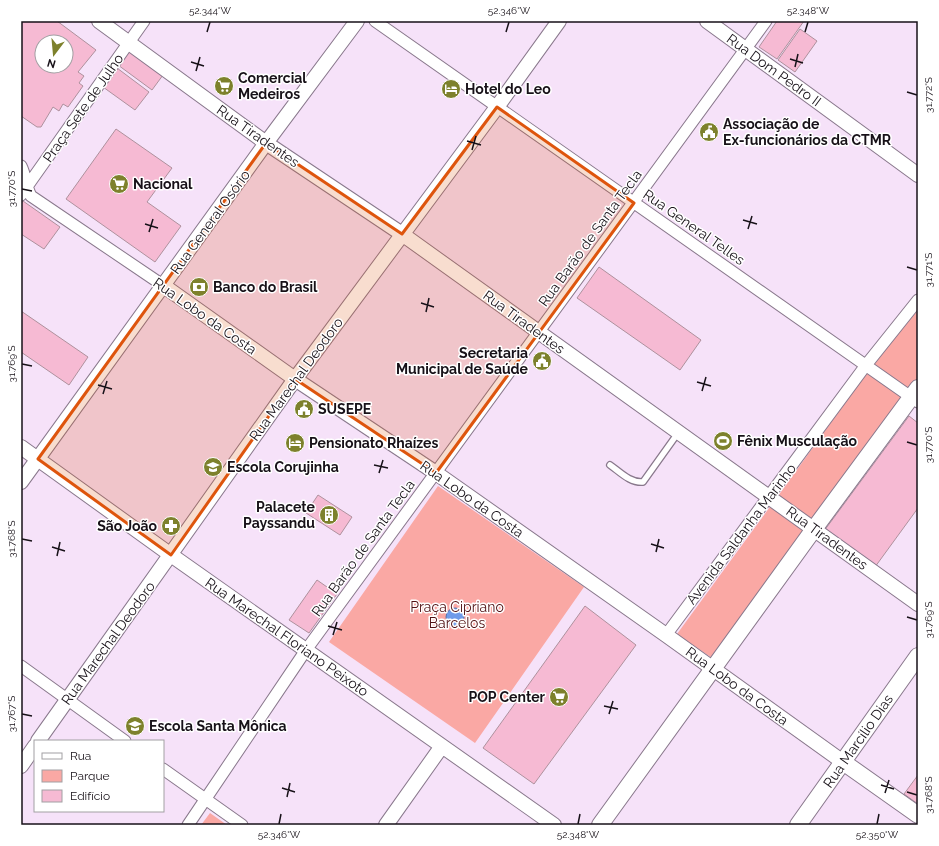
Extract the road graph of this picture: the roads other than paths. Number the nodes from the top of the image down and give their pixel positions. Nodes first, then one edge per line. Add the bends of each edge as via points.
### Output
1 (99, 21) edge
2 (144, 21) edge
3 (357, 21) edge
4 (375, 21) edge
5 (558, 21) edge
6 (707, 21) edge
7 (766, 21) edge
8 (129, 42) junction
9 (745, 48) junction
10 (497, 107) junction
11 (266, 144) junction
12 (21, 166) edge
13 (918, 175) edge
14 (24, 190) edge
15 (634, 203) junction
16 (402, 234) junction
17 (164, 286) junction
18 (918, 300) edge
19 (539, 333) junction
20 (866, 365) junction
21 (295, 379) junction
22 (916, 396) edge
23 (678, 432) junction
24 (21, 447) edge
25 (38, 459) junction
26 (610, 465) dead end
27 (436, 473) junction
28 (21, 482) edge
29 (769, 497) junction
30 (814, 529) junction
31 (171, 555) junction
32 (918, 604) edge
33 (666, 635) junction
34 (306, 650) junction
35 (918, 656) edge
36 (21, 666) edge
37 (713, 668) junction
38 (68, 699) junction
39 (39, 740) edge
40 (124, 740) edge
41 (442, 746) junction
42 (34, 747) edge
43 (843, 762) junction
44 (21, 766) edge
45 (164, 770) edge
46 (205, 800) junction
47 (918, 815) edge
48 (188, 825) edge
49 (242, 825) edge
50 (386, 825) edge
51 (554, 825) edge
52 (600, 825) edge
53 (798, 825) edge

1 - 8 street, Praça Sete de Julho
2 - 8 street
3 - 11 street, Rua General Osório
4 - 10 street, Rua General Telles
5 - 10 street, Rua Marechal Deodoro
6 - 9 street, Rua Dom Pedro II
7 - 9 street, Rua Barão de Santa Tecla
8 - 11 street, Rua Tiradentes
8 - 14 street, Praça Sete de Julho
9 - 13 street, Rua Dom Pedro II
9 - 15 street, Rua Barão de Santa Tecla
10 - 15 street, Rua General Telles
10 - 16 street, Rua Marechal Deodoro
11 - 16 street, Rua Tiradentes
11 - 17 street, Rua General Osório
12 - 14 street, Praça Sete de Julho via 24,171
14 - 17 street, Rua Lobo da Costa
15 - 19 street, Rua Barão de Santa Tecla
15 - 20 street, Rua General Telles
16 - 19 street, Rua Tiradentes
16 - 21 street, Rua Marechal Deodoro
17 - 21 street, Rua Lobo da Costa
17 - 25 street, Rua General Osório
18 - 20 street, Avenida Saldanha Marinho
19 - 23 street, Rua Tiradentes
19 - 27 street, Rua Barão de Santa Tecla
20 - 22 street, Rua General Telles
20 - 29 street, Avenida Saldanha Marinho
21 - 27 street, Rua Lobo da Costa
21 - 31 street, Rua Marechal Deodoro
22 - 30 main road
23 - 26 lane via 643,482 630,480
23 - 29 street, Rua Tiradentes
24 - 25 street, Rua Marechal Floriano Peixoto
25 - 28 street, Rua General Osório
25 - 31 street, Rua Marechal Floriano Peixoto
27 - 33 street, Rua Lobo da Costa
27 - 34 street, Rua Barão de Santa Tecla
29 - 30 street, Rua Tiradentes
29 - 33 street, Avenida Saldanha Marinho
30 - 32 street, Rua Tiradentes
30 - 37 main road
31 - 34 street, Rua Marechal Floriano Peixoto
31 - 38 street, Rua Marechal Deodoro
33 - 37 street, Rua Lobo da Costa
34 - 41 street, Rua Marechal Floriano Peixoto
34 - 46 street, Rua Barão de Santa Tecla
35 - 43 main road, Rua Marcílio Dias
36 - 38 street
37 - 43 street, Rua Lobo da Costa
37 - 52 main road
38 - 39 street, Rua Marechal Deodoro
38 - 40 street
41 - 50 street
41 - 51 street, Rua Marechal Floriano Peixoto
42 - 44 street
43 - 47 main road, Rua Lobo da Costa
43 - 53 main road, Rua Marcílio Dias
45 - 46 street
46 - 48 street, Rua Barão de Santa Tecla
46 - 49 street

